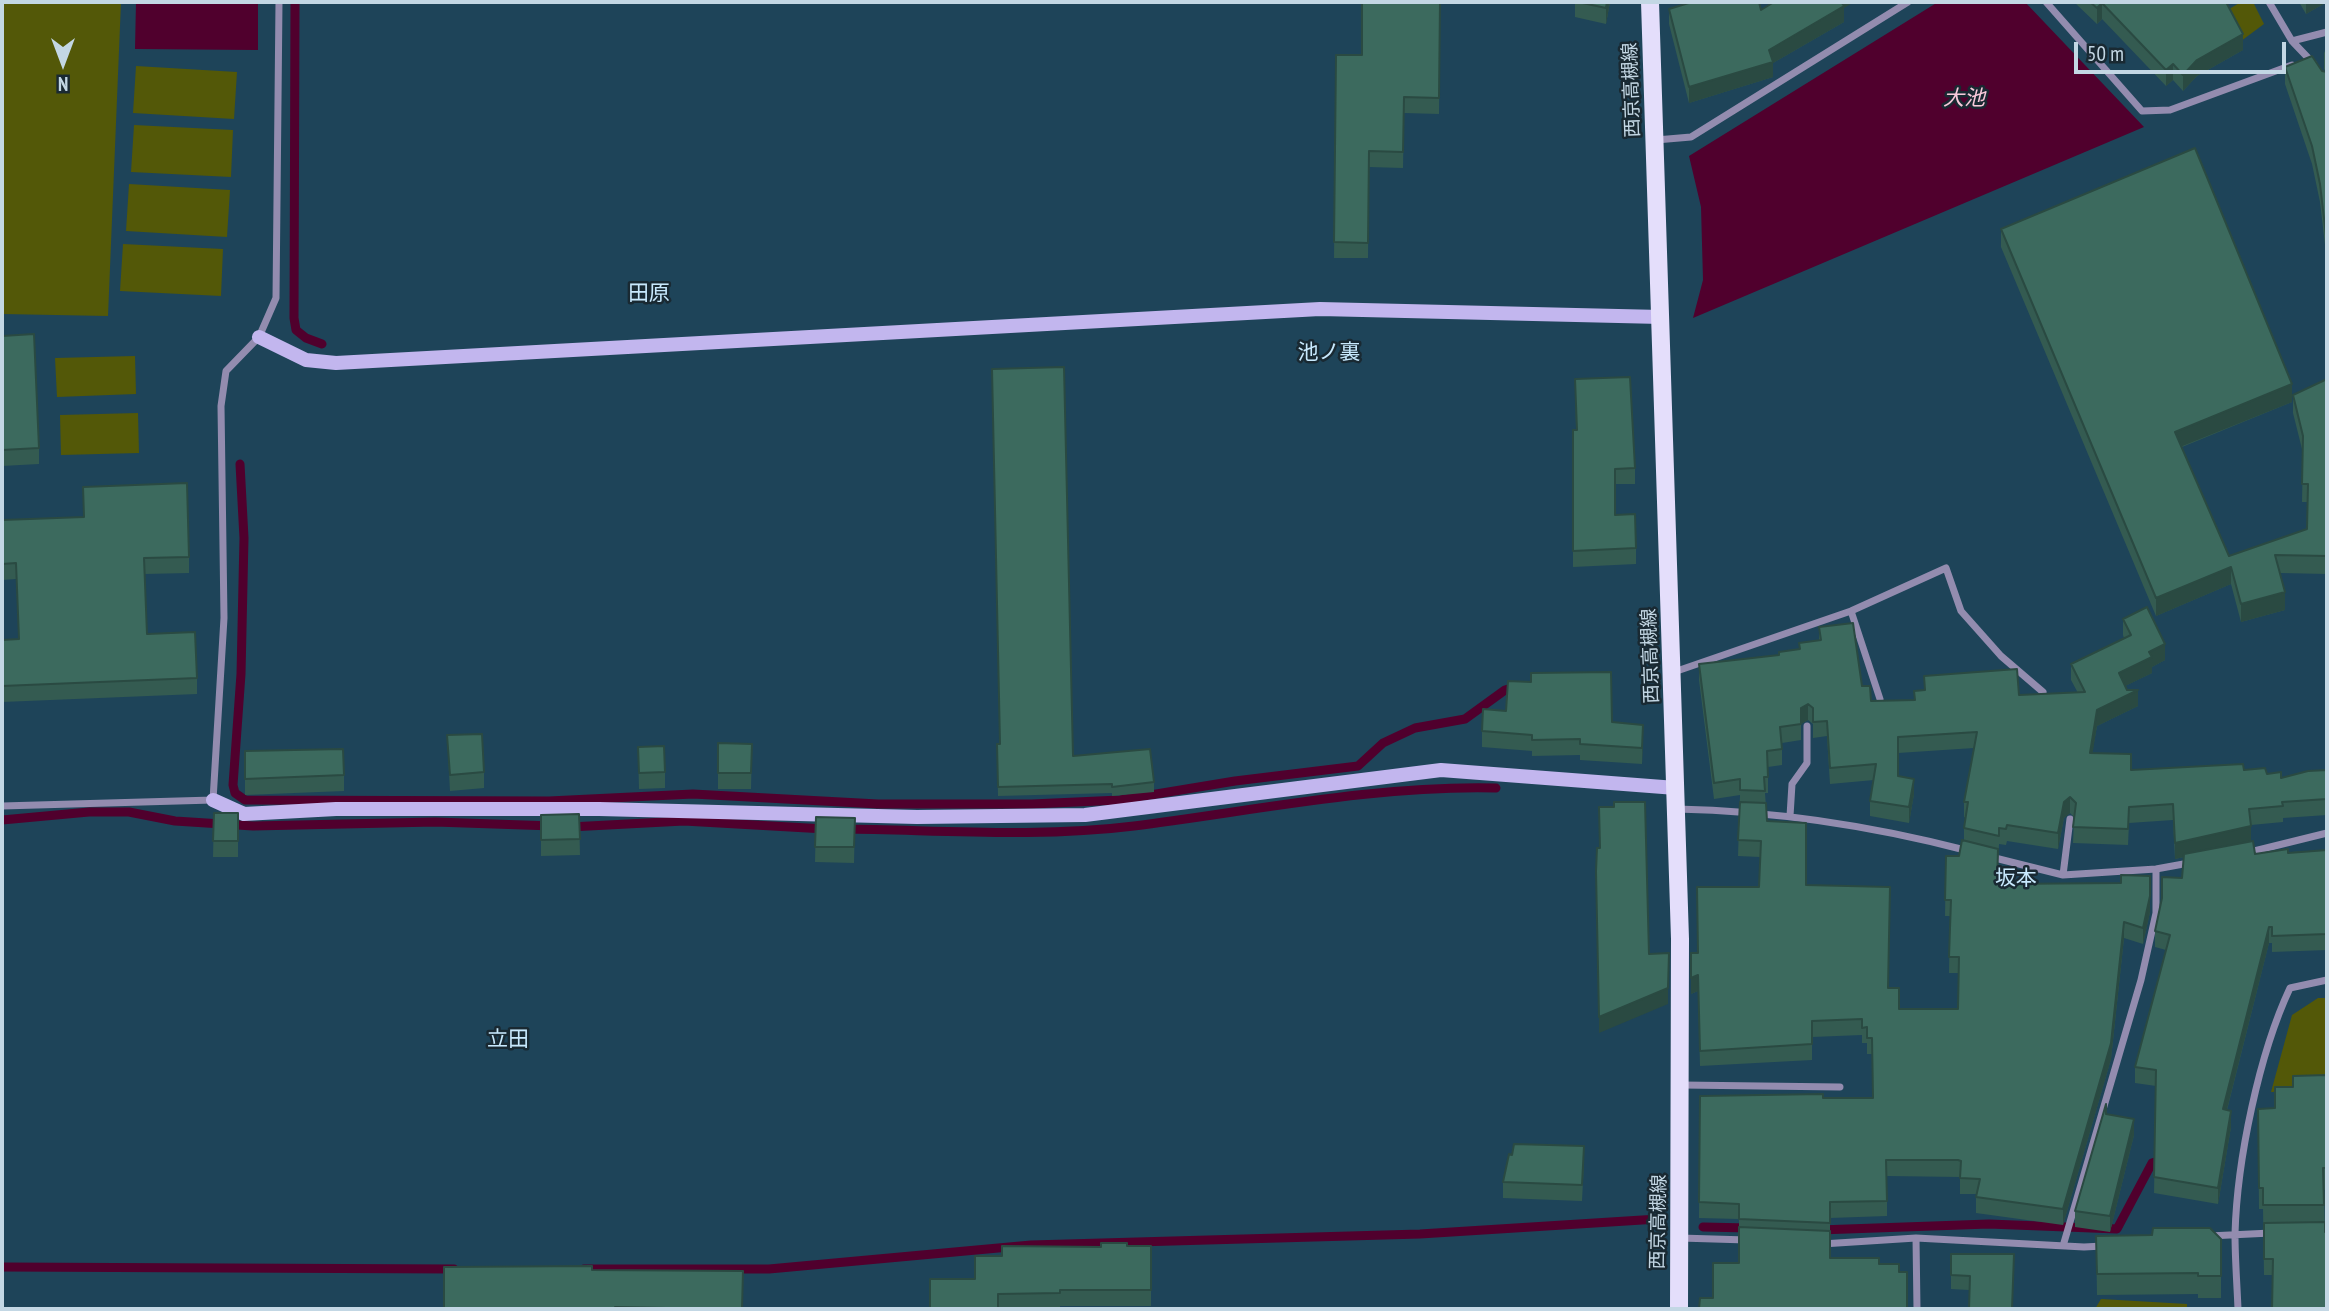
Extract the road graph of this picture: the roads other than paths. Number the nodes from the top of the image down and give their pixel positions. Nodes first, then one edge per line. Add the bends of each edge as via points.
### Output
1 (279, 2) edge
2 (1908, 2) edge
3 (2046, 2) edge
4 (2269, 2) edge
5 (1654, 3) edge
6 (2327, 32) edge
7 (2292, 41) junction
8 (2310, 59) junction
9 (2316, 68) edge
10 (1655, 140) junction
11 (1661, 317) junction
12 (259, 337) junction
13 (1851, 611) junction
14 (1673, 673) junction
15 (2043, 692) edge
16 (1880, 699) edge
17 (1807, 726) dead end
18 (1676, 788) junction
19 (213, 800) junction
20 (2, 806) edge
21 (1676, 808) junction
22 (1790, 816) junction
23 (2070, 819) dead end
24 (2327, 833) edge
25 (2240, 855) edge
26 (2204, 861) edge
27 (2156, 869) junction
28 (2063, 875) junction
29 (2327, 980) edge
30 (1682, 1085) junction
31 (1840, 1087) dead end
32 (2235, 1233) junction
33 (2277, 1233) edge
34 (2197, 1237) edge
35 (1681, 1238) junction
36 (1916, 1238) junction
37 (1753, 1241) edge
38 (1811, 1244) edge
39 (2109, 1245) edge
40 (2063, 1246) junction
41 (1679, 1309) edge
42 (1917, 1309) edge
43 (2238, 1309) edge

1 - 12 street via 276,298
2 - 10 street via 1691,136
3 - 8 street via 2142,111 2170,110
4 - 7 street
5 - 10 main road, 西京高槻線
6 - 7 street
7 - 8 street
8 - 9 street
10 - 11 main road, 西京高槻線
11 - 12 street via 1320,309 336,363 306,360
11 - 14 main road, 西京高槻線
12 - 19 street via 226,371 221,406 224,618
13 - 14 street
13 - 15 street via 1946,568 1961,611 2001,656
13 - 16 street
14 - 18 main road, 西京高槻線
17 - 22 street via 1807,764 1792,784
18 - 19 street via 1441,770 1084,815 917,817 599,809 336,809 244,814
18 - 21 main road, 西京高槻線
19 - 20 street
21 - 22 street
21 - 30 main road, 西京高槻線
22 - 28 street via 1914,837
23 - 28 street
24 - 25 street
26 - 27 street
27 - 28 street
27 - 40 street via 2156,913 2141,980
29 - 32 street via 2290,988 2274,1021 2249,1125
30 - 31 street
30 - 35 main road, 西京高槻線
32 - 33 street
32 - 34 street
32 - 43 street
35 - 37 street
35 - 41 main road, 西京高槻線
36 - 38 street
36 - 40 street
36 - 42 street
39 - 40 street

